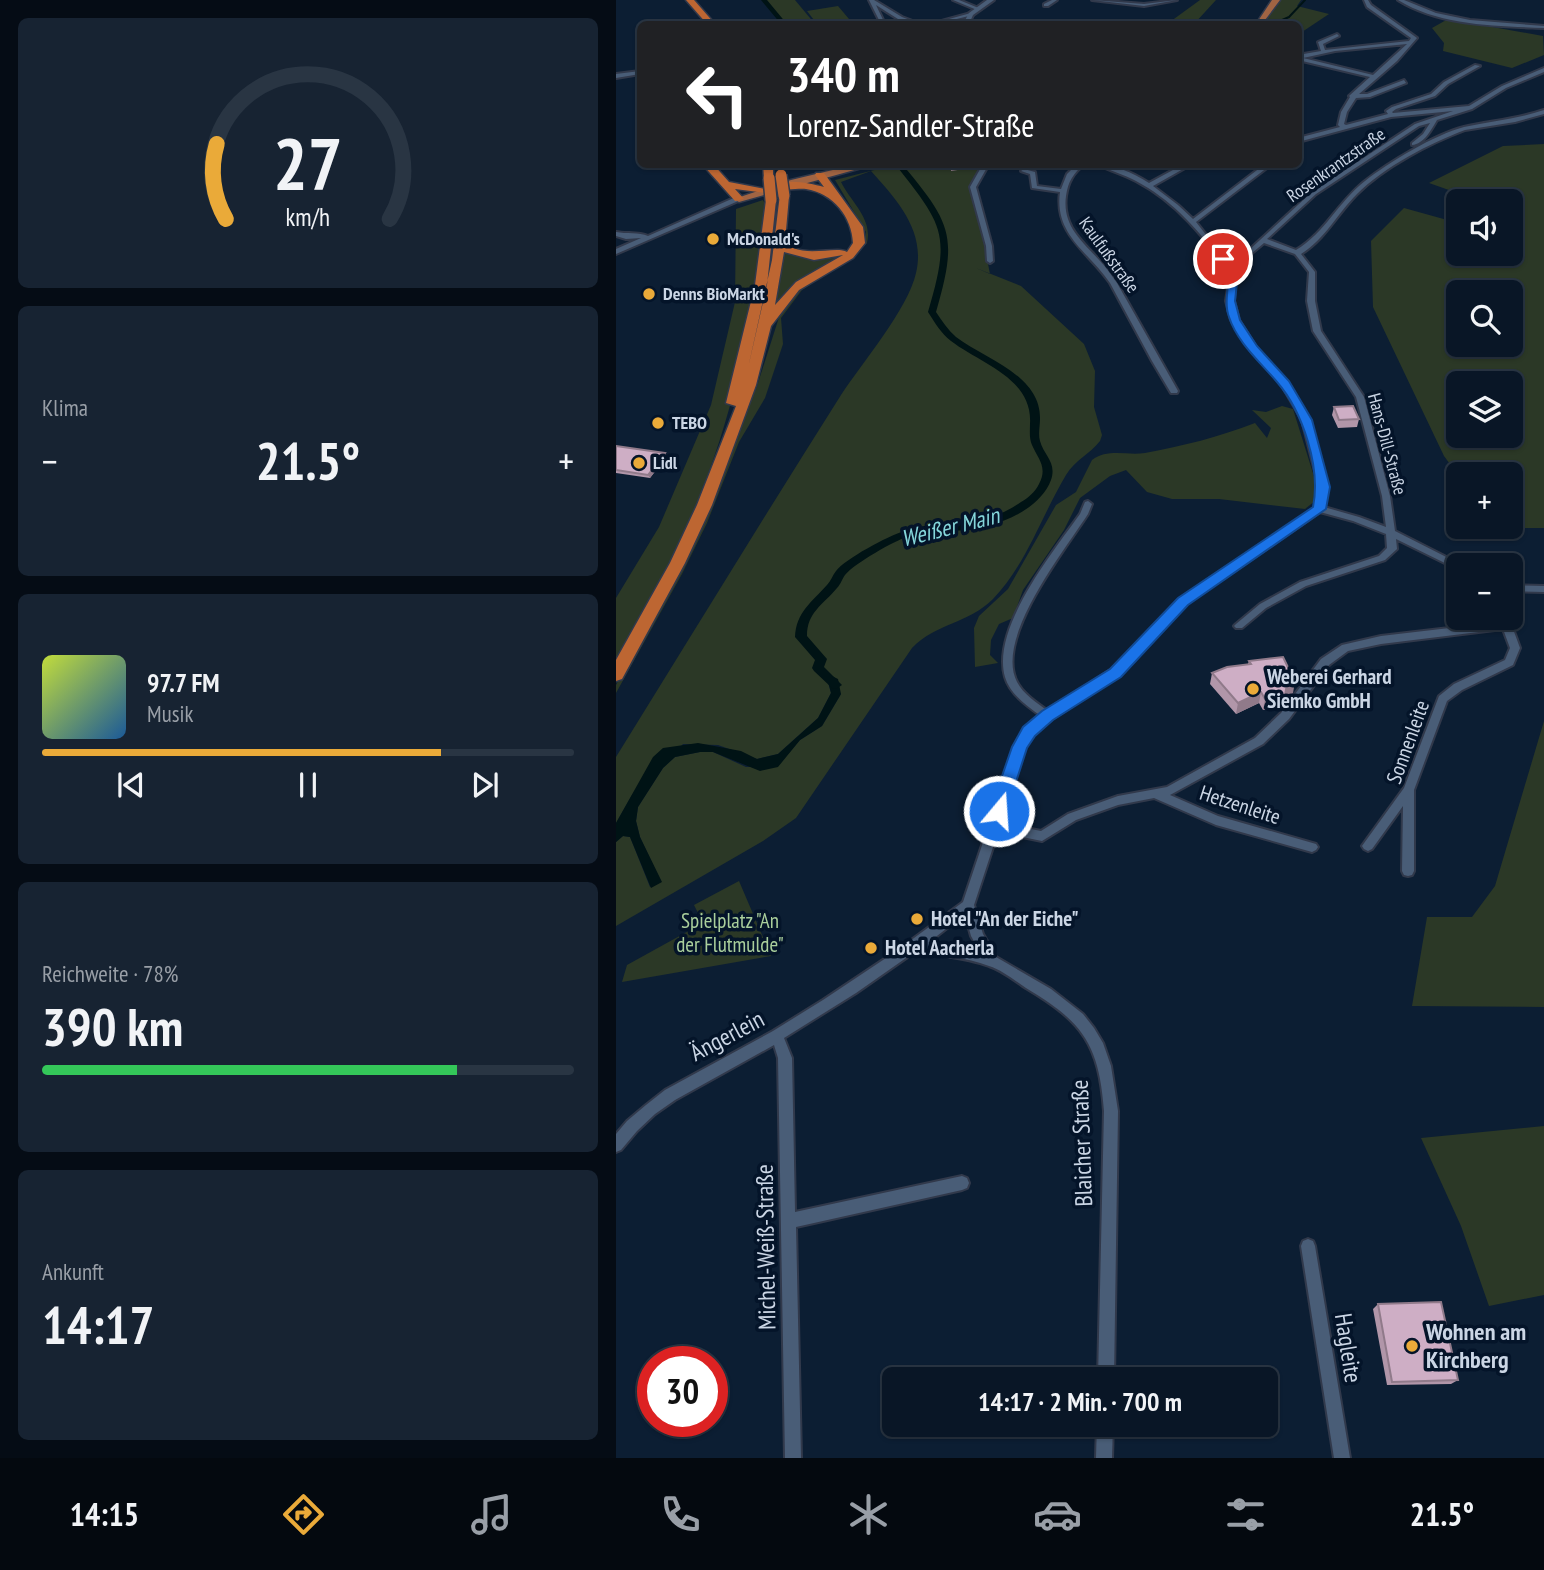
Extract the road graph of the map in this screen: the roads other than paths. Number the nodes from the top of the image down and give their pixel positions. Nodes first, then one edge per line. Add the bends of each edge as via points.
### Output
1 (690, 0) edge
2 (701, 0) edge
3 (871, 0) edge
4 (955, 0) edge
5 (991, 0) edge
6 (1055, 0) edge
7 (1094, 0) edge
8 (1175, 0) edge
9 (1276, 0) edge
10 (1366, 0) edge
11 (1400, 0) edge
12 (1163, 1) edge
13 (1046, 5) dead end
14 (979, 9) junction
15 (971, 14) junction
16 (708, 21) edge
17 (719, 21) edge
18 (882, 21) edge
19 (910, 21) edge
20 (944, 21) edge
21 (968, 21) edge
22 (1261, 21) edge
23 (1544, 27) edge
24 (1337, 35) dead end
25 (1412, 42) junction
26 (1323, 50) junction
27 (1302, 56) edge
28 (1302, 58) edge
29 (1477, 66) dead end
30 (1544, 70) edge
31 (637, 73) edge
32 (616, 76) edge
33 (1376, 77) junction
34 (1528, 78) junction
35 (1544, 81) edge
36 (1404, 82) dead end
37 (1352, 96) junction
38 (1465, 109) junction
39 (1544, 112) edge
40 (1391, 115) junction
41 (1435, 119) junction
42 (1345, 127) junction
43 (1302, 139) edge
44 (1414, 144) dead end
45 (710, 168) edge
46 (768, 168) edge
47 (853, 168) edge
48 (984, 168) edge
49 (1073, 168) edge
50 (1117, 168) edge
51 (1182, 168) edge
52 (1264, 168) edge
53 (1024, 171) dead end
54 (820, 175) junction
55 (781, 180) edge
56 (723, 184) junction
57 (1149, 186) junction
58 (1064, 191) junction
59 (833, 193) junction
60 (768, 195) junction
61 (739, 199) junction
62 (1194, 221) junction
63 (677, 224) junction
64 (782, 229) junction
65 (616, 234) edge
66 (1263, 240) junction
67 (859, 243) junction
68 (616, 252) edge
69 (1297, 253) junction
70 (990, 261) dead end
71 (1233, 274) junction
72 (764, 332) junction
73 (1174, 391) dead end
74 (708, 491) junction
75 (1088, 504) dead end
76 (1319, 509) junction
77 (1388, 529) junction
78 (1446, 560) edge
79 (1523, 588) edge
80 (1544, 589) edge
81 (1239, 626) dead end
82 (1446, 630) edge
83 (1509, 630) edge
84 (616, 675) edge
85 (1048, 716) junction
86 (1409, 790) junction
87 (1158, 795) junction
88 (994, 827) junction
89 (1368, 846) dead end
90 (1312, 847) dead end
91 (1408, 871) dead end
92 (968, 905) junction
93 (916, 946) junction
94 (991, 960) junction
95 (777, 1036) junction
96 (616, 1145) edge
97 (962, 1183) dead end
98 (789, 1221) junction
99 (1308, 1246) dead end
100 (1106, 1367) edge
101 (1105, 1437) edge
102 (793, 1458) edge
103 (1104, 1458) edge
104 (1342, 1458) edge

1 - 16 highway
2 - 17 highway
3 - 18 street
3 - 19 street
4 - 14 street
5 - 14 street
6 - 13 street
7 - 12 street via 1126,4
8 - 12 street
9 - 22 main road
10 - 25 street via 1413,36
11 - 23 street via 1425,12 1484,24
14 - 15 street
15 - 20 street
15 - 21 street
24 - 26 street via 1320,43
25 - 26 street
25 - 33 street
26 - 27 street
28 - 33 street
29 - 40 street via 1433,95 1394,108
30 - 34 street
31 - 32 street
33 - 37 street
34 - 35 street
34 - 38 street
36 - 37 street via 1368,96
37 - 42 street via 1341,117
38 - 40 street
38 - 41 street, Rosenkrantzstraße
39 - 69 street via 1464,129 1430,145 1366,183 1342,206 1320,240
40 - 42 street
41 - 44 street, Rosenkrantzstraße
41 - 66 street, Rosenkrantzstraße via 1417,125 1314,193
42 - 43 street
45 - 56 highway
46 - 60 highway, bridge
47 - 54 main road
48 - 70 street via 973,187
49 - 58 street, Kaulfußstraße
50 - 57 street via 1131,171
51 - 57 street
52 - 62 street
53 - 58 street via 1033,173 1034,187
54 - 55 main road
54 - 59 highway
55 - 59 highway
55 - 60 main road
55 - 64 highway
56 - 60 highway
56 - 61 highway
57 - 62 street
58 - 73 street, Kaulfußstraße via 1066,226 1111,280
59 - 67 highway via 858,227
60 - 61 main road
60 - 74 highway via 761,285
61 - 63 street
62 - 71 street
63 - 65 street via 634,237
63 - 68 street
64 - 67 highway via 789,250 808,257 837,254
64 - 72 highway
66 - 69 street
66 - 71 street, Rosenkrantzstraße
67 - 72 highway via 851,254 788,295
69 - 77 street, Hans-Dill-Straße via 1312,272 1317,331 1363,407 1386,496
71 - 76 street via 1230,301 1235,320 1306,420 1324,487
72 - 74 highway via 739,422
74 - 84 highway
75 - 85 street via 1030,598 1007,653 1006,668 1017,691
76 - 77 street
76 - 85 street via 1183,602 1116,673
77 - 78 street
77 - 81 street, Hans-Dill-Straße via 1392,549 1382,558 1303,584 1262,606
79 - 80 street
82 - 87 street via 1345,648 1325,662 1285,716 1259,741
83 - 86 street, Sonnenleite via 1514,655 1509,662 1443,699
85 - 88 street via 1020,747
86 - 89 street
86 - 91 street, Sonnenleite
87 - 88 street via 1118,801 1072,817 1042,836
87 - 90 street, Hetzenleite via 1216,820
88 - 92 street
92 - 93 street, Ängerlein
92 - 94 street via 976,936
93 - 94 street
93 - 95 street, Ängerlein
94 - 100 street, Blaicher Straße via 1073,1010 1090,1029 1104,1063 1111,1111
95 - 96 street, Ängerlein via 658,1102
95 - 98 street, Michel-Weiß-Straße via 785,1058
97 - 98 street
98 - 102 street, Michel-Weiß-Straße
99 - 104 street, Hagleite
101 - 103 street

